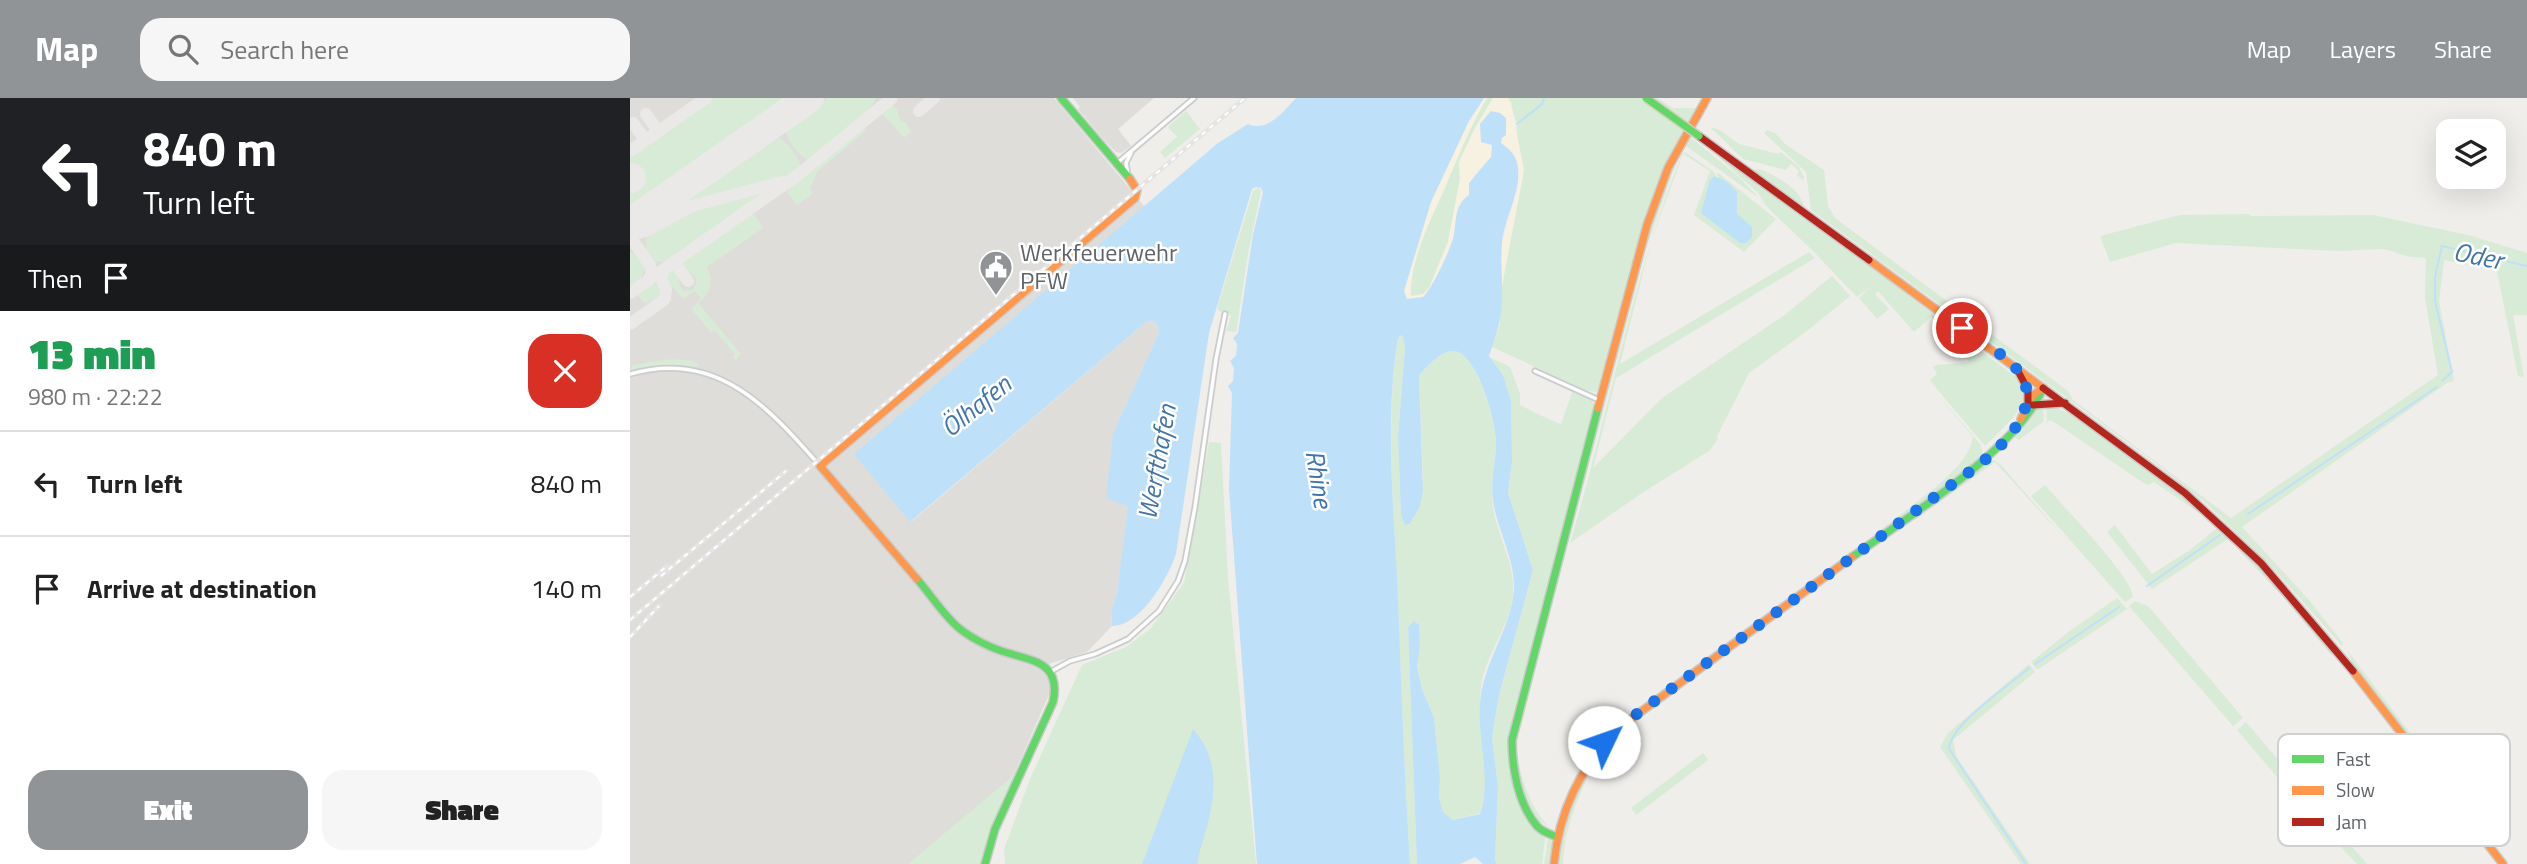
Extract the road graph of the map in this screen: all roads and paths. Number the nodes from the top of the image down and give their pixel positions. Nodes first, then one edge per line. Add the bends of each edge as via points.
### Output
1 (1061, 98) edge
2 (1194, 98) edge
3 (1646, 98) edge
4 (1707, 98) edge
5 (1132, 151) junction
6 (1116, 164) junction
7 (1129, 178) junction
8 (1225, 314) dead end
9 (2016, 368) junction
10 (1535, 371) dead end
11 (630, 374) edge
12 (2043, 388) junction
13 (1600, 400) junction
14 (2065, 403) junction
15 (2031, 404) junction
16 (820, 466) junction
17 (1050, 671) junction
18 (2402, 734) edge
19 (1557, 837) junction
20 (2489, 846) edge
21 (985, 864) edge
22 (1554, 864) edge
23 (2503, 864) edge

1 - 6 main road
2 - 5 street
3 - 9 main road, bridge
4 - 13 main road via 1676,152 1653,207
5 - 6 street
5 - 7 street via 1126,163
6 - 7 main road
7 - 16 main road via 1136,195 1126,207
8 - 17 street via 1195,506 1178,581 1159,611 1128,639
9 - 12 main road
9 - 15 main road
10 - 13 street
11 - 16 street via 664,367 719,377 763,407
12 - 14 main road
12 - 15 main road
13 - 19 main road via 1512,740 1512,766 1534,821
14 - 15 main road
14 - 18 main road via 2185,493 2273,576
15 - 19 main road via 1976,467 1616,730 1576,783
16 - 17 main road via 941,609 970,636 997,650 1035,660
17 - 21 main road via 1056,687 1053,702 995,829
19 - 22 main road
20 - 23 main road

